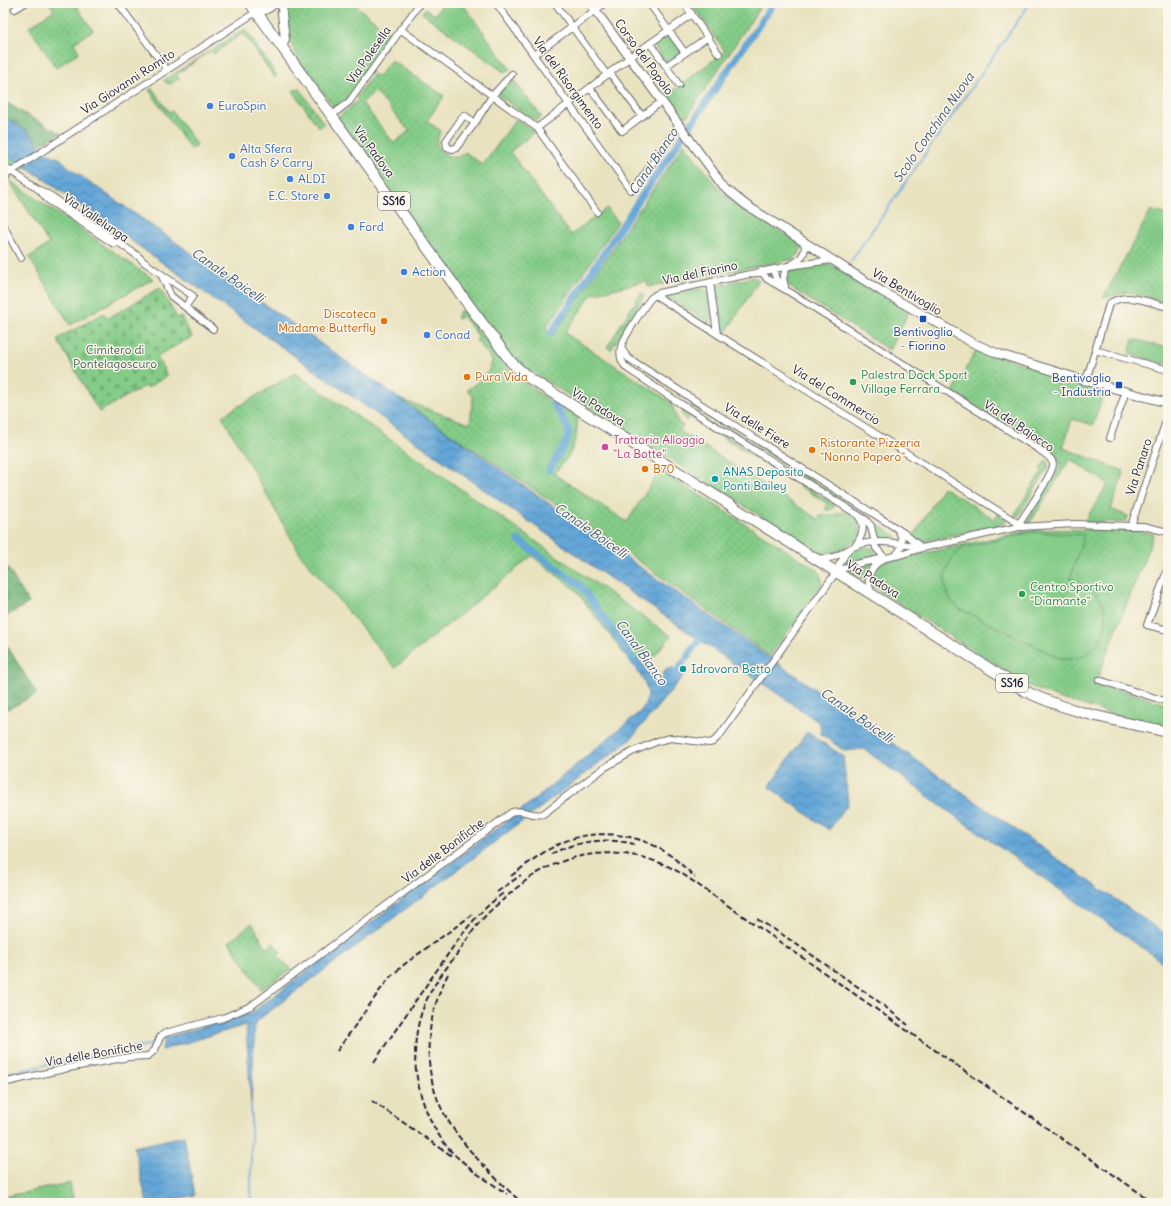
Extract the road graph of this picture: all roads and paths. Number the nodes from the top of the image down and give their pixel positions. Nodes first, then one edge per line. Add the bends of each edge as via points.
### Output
1 (25, 3) edge
2 (118, 3) edge
3 (250, 3) edge
4 (276, 3) edge
5 (283, 3) edge
6 (420, 3) edge
7 (496, 3) edge
8 (555, 3) edge
9 (590, 3) edge
10 (605, 3) edge
11 (657, 3) edge
12 (684, 3) edge
13 (650, 5) edge
14 (257, 8) edge
15 (15, 10) dead end
16 (595, 10) junction
17 (692, 14) junction
18 (572, 27) junction
19 (400, 29) junction
20 (668, 30) junction
21 (708, 38) junction
22 (650, 43) junction
23 (282, 48) junction
24 (685, 53) junction
25 (719, 54) dead end
26 (534, 55) junction
27 (630, 58) junction
28 (666, 66) junction
29 (167, 70) junction
30 (512, 74) dead end
31 (608, 74) junction
32 (679, 85) dead end
33 (590, 88) junction
34 (492, 96) junction
35 (661, 102) junction
36 (569, 104) junction
37 (332, 116) junction
38 (642, 116) junction
39 (475, 123) junction
40 (679, 126) junction
41 (537, 128) junction
42 (3, 166) edge
43 (12, 171) junction
44 (3, 177) edge
45 (597, 212) dead end
46 (3, 225) edge
47 (804, 242) junction
48 (816, 250) junction
49 (804, 254) junction
50 (21, 258) dead end
51 (834, 261) junction
52 (811, 263) junction
53 (788, 266) junction
54 (773, 269) junction
55 (761, 271) junction
56 (161, 274) junction
57 (710, 282) junction
58 (785, 288) junction
59 (791, 293) junction
60 (655, 295) junction
61 (186, 307) junction
62 (1168, 308) edge
63 (213, 329) dead end
64 (716, 334) junction
65 (620, 348) junction
66 (1095, 350) junction
67 (1168, 370) edge
68 (1086, 381) junction
69 (1126, 391) junction
70 (687, 395) junction
71 (1168, 403) edge
72 (681, 404) junction
73 (1168, 415) edge
74 (1110, 438) dead end
75 (856, 514) junction
76 (1021, 525) junction
77 (1131, 526) junction
78 (896, 527) junction
79 (1168, 532) edge
80 (875, 543) junction
81 (902, 544) junction
82 (854, 546) junction
83 (922, 548) junction
84 (848, 550) junction
85 (814, 557) junction
86 (893, 557) junction
87 (885, 558) junction
88 (1168, 568) edge
89 (836, 572) junction
90 (873, 594) junction
91 (1168, 630) edge
92 (1099, 680) dead end
93 (1168, 702) edge
94 (1168, 732) edge
95 (3, 1083) edge

1 - 15 street
2 - 29 street
3 - 14 main road, Via Padova / SS16
4 - 14 street via 267,10
5 - 23 street via 285,39
6 - 19 street, Via Polesella
7 - 26 street, Via del Risorgimento
8 - 18 street
9 - 16 street, Corso del Popolo
10 - 16 street
11 - 13 street
12 - 17 street
13 - 20 street
14 - 23 main road, Via Padova / SS16
14 - 29 street, Via Giovanni Romito
16 - 18 street
16 - 27 street, Corso del Popolo
17 - 20 street
17 - 21 street
18 - 26 street
18 - 31 street
19 - 34 street
19 - 37 street, Via Polesella via 349,102
20 - 22 street
20 - 24 street
21 - 24 street
21 - 25 street
22 - 27 street
22 - 28 street
23 - 37 main road, Via Padova / SS16
24 - 28 street
26 - 36 street, Via del Risorgimento
27 - 31 street
27 - 35 street, Corso del Popolo
28 - 32 street
29 - 43 street, Via Giovanni Romito
30 - 34 street
31 - 33 street
31 - 38 street
33 - 36 street
33 - 38 street via 622,130
34 - 39 street
34 - 41 street
35 - 38 street
35 - 40 street, Corso del Popolo
36 - 40 street, Via del Risorgimento via 631,190
36 - 41 street
37 - 85 main road, Via Padova / SS16 via 520,372
39 - 39 street via 464,115 447,139 448,147 456,148
40 - 47 street, Via Bentivoglio via 732,195
41 - 45 street
42 - 43 street, Via Vallelunga
43 - 44 street
43 - 56 street, Via Vallelunga via 120,243
46 - 50 street
47 - 48 street, Via Bentivoglio
47 - 49 street
48 - 49 street, Via del Fiorino via 809,250
48 - 51 street, Via Bentivoglio
48 - 52 street
49 - 53 street, Via del Fiorino
51 - 52 street, Via del Fiorino
51 - 68 street, Via Bentivoglio via 973,343 999,354
52 - 53 street, Via del Fiorino
53 - 54 street, Via del Fiorino
53 - 58 street via 783,278
54 - 55 street, Via del Fiorino
54 - 58 street, Via del Bajocco via 776,279
55 - 57 street, Via del Fiorino
55 - 59 street, Via del Bajocco via 767,279
56 - 61 street via 171,296
56 - 61 street, Via Vallelunga via 194,296
57 - 60 street, Via del Fiorino via 666,290
57 - 64 street
58 - 59 street, Via del Bajocco
59 - 76 street, Via del Bajocco via 1050,458 1053,466 1049,476
60 - 64 street, Via del Commercio
60 - 65 street, Via del Fiorino
61 - 63 street
62 - 66 street via 1134,298 1112,302 1108,306
64 - 76 street, Via del Commercio
65 - 70 street, Via delle Fiere via 626,356
65 - 72 street, Via delle Fiere via 624,366
66 - 67 street
66 - 68 street
68 - 69 street, Via Bentivoglio
69 - 71 street, Via Bentivoglio
69 - 74 street
70 - 72 street
70 - 78 street, Via delle Fiere
72 - 75 street, Via delle Fiere
73 - 77 street, Via Panaro
75 - 80 street, Via delle Fiere via 871,526
75 - 82 street via 861,519 863,527 860,540
76 - 77 street
76 - 83 street
77 - 79 street
78 - 81 street
78 - 83 street, Via delle Fiere
80 - 81 street
80 - 82 street
80 - 87 street, Via delle Fiere
81 - 83 street
81 - 86 street via 900,551
82 - 84 street
83 - 86 street
84 - 85 street via 833,558
84 - 89 street, Via delle Bonifiche
85 - 89 main road, Via Padova / SS16
86 - 87 street
87 - 89 street via 852,565
87 - 90 street via 877,562 870,575 868,585
88 - 91 street via 1147,625
89 - 90 main road, Via Padova / SS16
89 - 95 street, Via delle Bonifiche via 714,742 671,738 658,740 604,768 547,812 539,815 516,810 251,1006 223,1018 165,1033 160,1037 155,1050 148,1056 68,1068
90 - 94 main road, Via Padova / SS16 via 1034,696 1080,712
92 - 93 street

